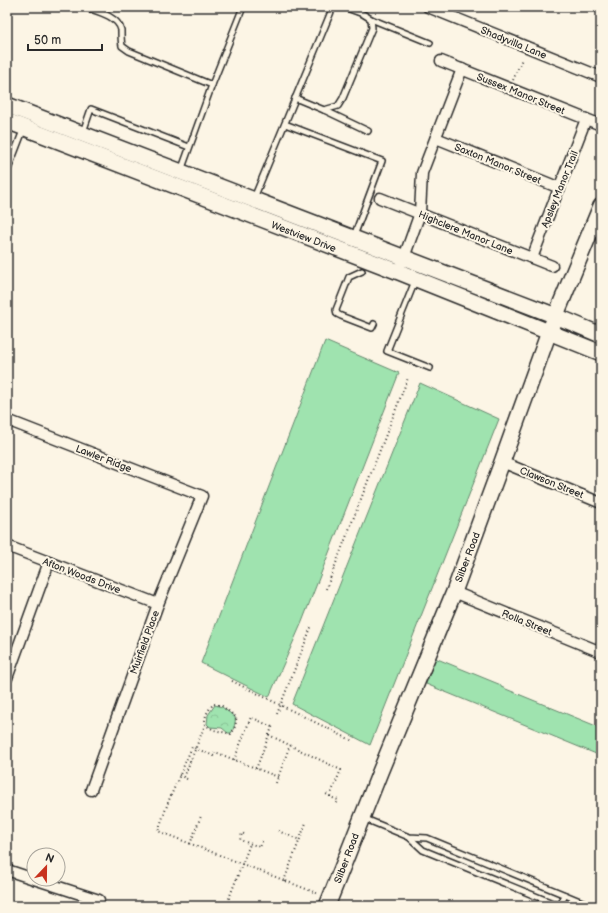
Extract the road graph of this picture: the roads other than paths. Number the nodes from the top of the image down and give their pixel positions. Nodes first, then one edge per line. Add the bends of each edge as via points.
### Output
1 (85, 7) edge
2 (243, 7) edge
3 (333, 7) edge
4 (344, 7) edge
5 (428, 7) edge
6 (370, 19) junction
7 (430, 44) dead end
8 (441, 61) dead end
9 (462, 69) junction
10 (601, 77) edge
11 (212, 84) junction
12 (295, 98) junction
13 (7, 105) edge
14 (324, 110) junction
15 (586, 120) junction
16 (7, 121) edge
17 (30, 124) junction
18 (285, 124) junction
19 (601, 125) edge
20 (368, 131) dead end
21 (83, 134) junction
22 (436, 138) junction
23 (189, 147) junction
24 (7, 172) edge
25 (186, 179) junction
26 (560, 188) junction
27 (380, 198) dead end
28 (253, 200) junction
29 (601, 208) edge
30 (420, 214) junction
31 (353, 239) junction
32 (532, 258) junction
33 (401, 265) junction
34 (552, 266) dead end
35 (362, 271) dead end
36 (416, 279) junction
37 (556, 316) junction
38 (374, 324) dead end
39 (549, 332) junction
40 (601, 335) edge
41 (601, 353) edge
42 (430, 368) dead end
43 (7, 420) edge
44 (502, 462) junction
45 (202, 496) joint
46 (601, 503) edge
47 (7, 546) edge
48 (49, 562) junction
49 (454, 592) junction
50 (158, 604) junction
51 (601, 652) edge
52 (7, 678) edge
53 (91, 790) dead end
54 (362, 818) junction
55 (409, 837) junction
56 (7, 870) edge
57 (26, 876) edge
58 (58, 887) edge
59 (565, 895) junction
60 (98, 900) dead end
61 (323, 900) edge
62 (560, 906) edge
63 (592, 906) edge

1 - 11 lane via 117,22 121,30 122,46 128,51
2 - 11 lane
3 - 12 lane
4 - 6 lane
5 - 10 street, Shadyvilla Lane
6 - 7 lane
6 - 14 lane via 372,28 343,98 338,106
8 - 9 street, Sussex Manor Street
9 - 15 street, Sussex Manor Street
9 - 22 street
11 - 23 lane
12 - 14 lane
12 - 18 lane
13 - 17 main road, Westview Drive
14 - 20 lane
15 - 19 street, Sussex Manor Street
15 - 26 street, Apsley Manor Trail
16 - 17 main road, Westview Drive
17 - 21 main road, Westview Drive
17 - 24 lane
17 - 25 main road, Westview Drive
18 - 28 lane
18 - 31 lane via 382,161
21 - 23 lane via 91,109
21 - 25 main road, Westview Drive
22 - 26 street, Saxton Manor Street
22 - 30 street via 422,173
23 - 25 lane
25 - 28 main road, Westview Drive
25 - 33 main road, Westview Drive
26 - 32 street, Apsley Manor Trail
27 - 30 street, Highclere Manor Lane
28 - 31 main road, Westview Drive
29 - 37 main road, Silber Road
30 - 32 street, Highclere Manor Lane
30 - 33 street
31 - 33 main road, Westview Drive
32 - 34 street, Highclere Manor Lane
33 - 36 main road, Westview Drive
33 - 37 main road, Westview Drive
35 - 38 lane via 349,277 336,310 337,314 372,328
36 - 39 main road, Westview Drive
36 - 42 lane via 387,351
37 - 39 main road, Silber Road
37 - 40 main road, Westview Drive
39 - 41 main road, Westview Drive
39 - 44 main road, Silber Road
43 - 45 street, Lawler Ridge
44 - 46 street, Clawson Street
44 - 49 main road, Silber Road
45 - 50 street, Muirfield Place
47 - 48 street, Afton Woods Drive
48 - 50 street, Afton Woods Drive
48 - 52 street
49 - 51 street, Rolla Street
49 - 54 main road, Silber Road
50 - 53 street, Muirfield Place
54 - 55 lane
54 - 61 main road, Silber Road
55 - 59 lane via 427,838
55 - 62 lane via 423,850
56 - 57 street
58 - 60 street
59 - 62 lane
59 - 63 lane

